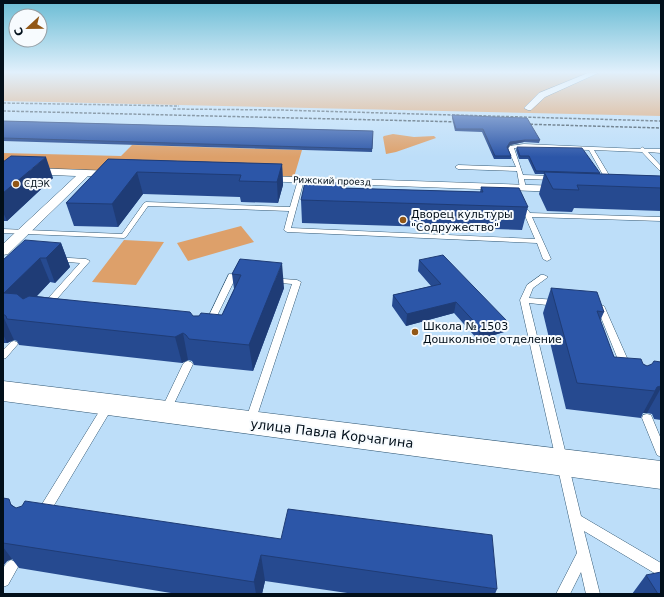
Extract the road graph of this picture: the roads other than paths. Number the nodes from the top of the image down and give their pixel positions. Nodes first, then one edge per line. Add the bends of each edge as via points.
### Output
1 (536, 101) edge
2 (528, 108) dead end
3 (590, 148) junction
4 (642, 149) junction
5 (661, 150) edge
6 (458, 167) dead end
7 (519, 169) junction
8 (661, 169) edge
9 (3, 170) edge
10 (85, 173) junction
11 (124, 174) edge
12 (255, 179) edge
13 (559, 179) edge
14 (301, 180) junction
15 (600, 187) edge
16 (569, 190) edge
17 (521, 191) junction
18 (293, 209) junction
19 (528, 215) junction
20 (661, 220) edge
21 (3, 230) edge
22 (24, 232) junction
23 (539, 241) junction
24 (5, 253) edge
25 (50, 258) edge
26 (547, 259) dead end
27 (544, 277) dead end
28 (524, 300) junction
29 (562, 304) edge
30 (585, 306) edge
31 (45, 311) edge
32 (204, 327) edge
33 (14, 344) edge
34 (3, 356) edge
35 (188, 364) edge
36 (629, 370) edge
37 (3, 392) edge
38 (109, 404) junction
39 (164, 412) junction
40 (647, 418) dead end
41 (250, 423) junction
42 (661, 452) edge
43 (561, 462) junction
44 (661, 475) edge
45 (38, 520) edge
46 (575, 520) junction
47 (583, 554) junction
48 (11, 567) edge
49 (661, 570) edge
50 (3, 580) edge
51 (563, 594) edge
52 (593, 594) edge

1 - 2 street
3 - 4 lane
3 - 7 lane via 512,147
3 - 15 lane via 606,175
4 - 5 lane
4 - 8 lane
6 - 7 lane
7 - 17 lane
9 - 10 street
10 - 11 street
10 - 22 street
12 - 14 street, Рижский проезд
13 - 17 lane
14 - 17 street, Рижский проезд
14 - 18 lane
16 - 17 street, Рижский проезд
17 - 19 lane
18 - 22 lane via 146,204 124,236
18 - 23 lane via 288,230
19 - 20 lane
19 - 23 lane
21 - 22 lane
22 - 24 street
23 - 26 lane
25 - 31 lane via 86,261
27 - 28 lane via 530,287
28 - 29 lane
28 - 43 lane
30 - 36 lane via 601,308
32 - 41 lane via 232,276 297,282
33 - 34 lane
35 - 39 lane
37 - 38 street, улица Павла Корчагина
38 - 39 street, улица Павла Корчагина
38 - 45 lane
39 - 41 street, улица Павла Корчагина
40 - 42 lane
41 - 43 street, улица Павла Корчагина
43 - 44 street, улица Павла Корчагина
43 - 46 lane
46 - 47 lane
46 - 49 lane
47 - 51 lane
47 - 52 lane
48 - 50 lane

